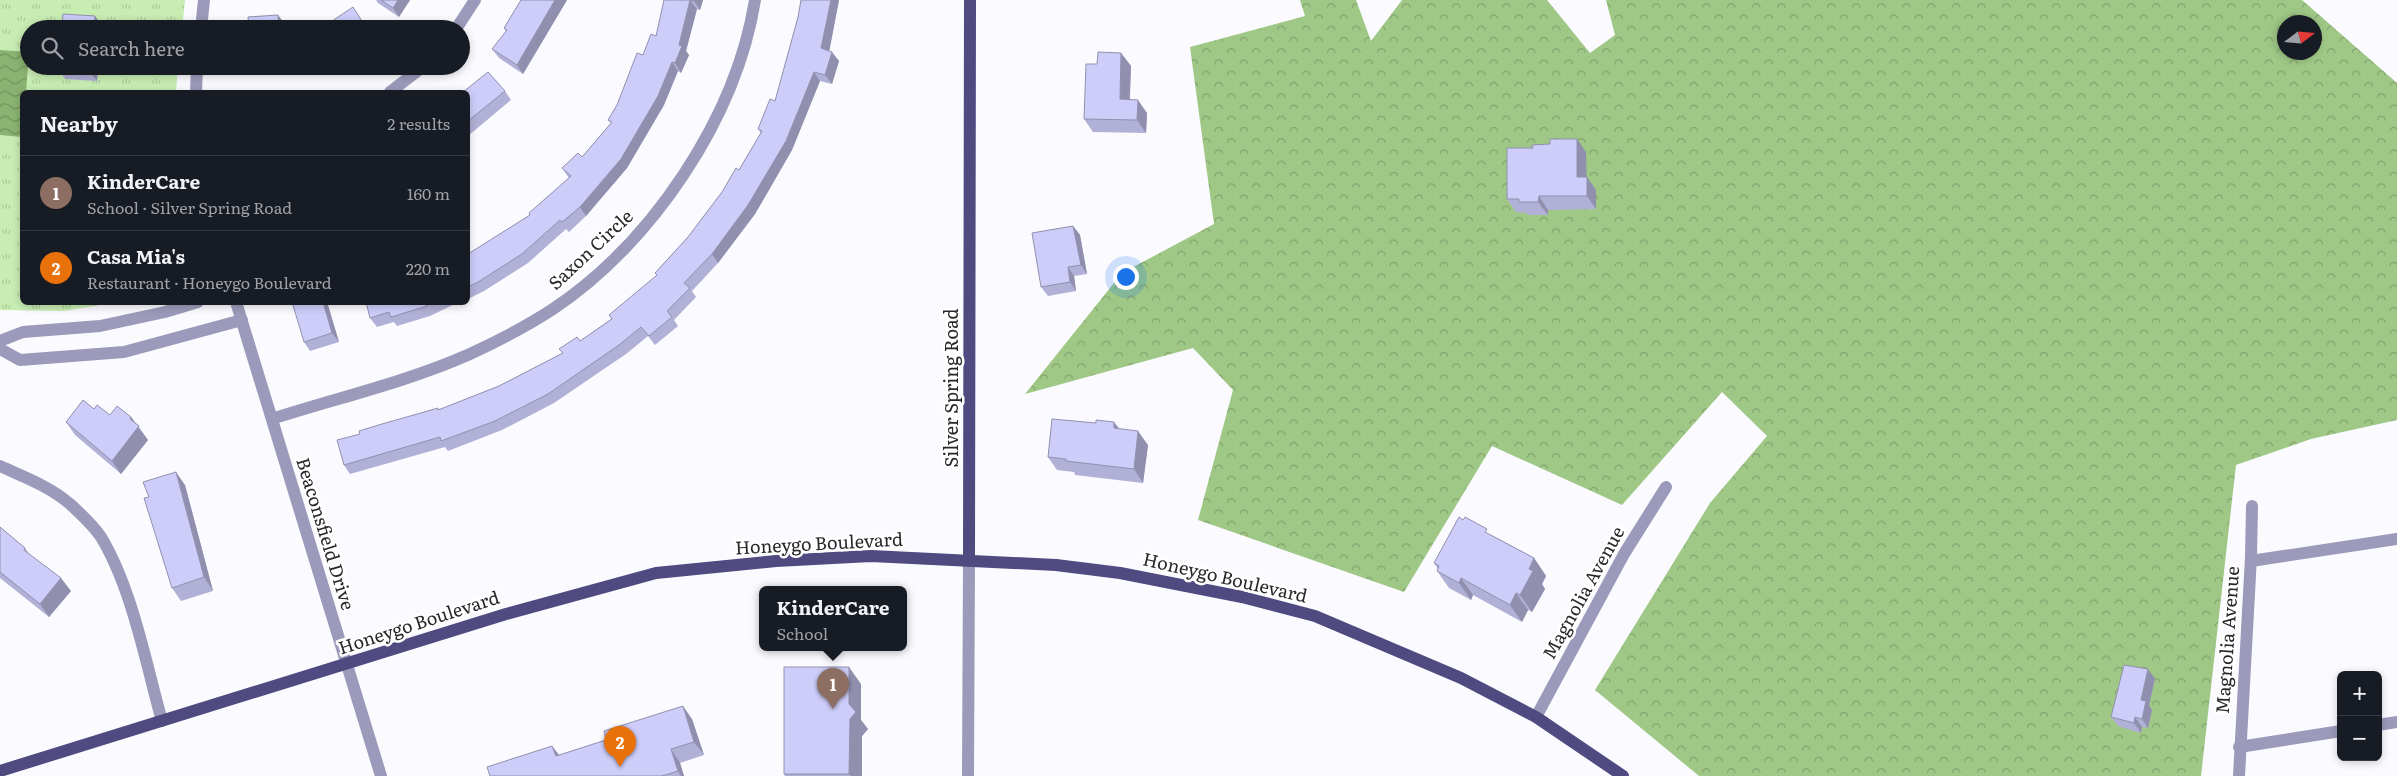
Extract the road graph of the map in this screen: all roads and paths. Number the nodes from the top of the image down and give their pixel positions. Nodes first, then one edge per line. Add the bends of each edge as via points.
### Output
1 (204, 0) edge
2 (475, 0) edge
3 (756, 0) edge
4 (970, 0) edge
5 (202, 20) edge
6 (462, 20) edge
7 (197, 75) edge
8 (412, 75) edge
9 (196, 90) edge
10 (393, 90) edge
11 (188, 305) edge
12 (237, 305) edge
13 (242, 320) junction
14 (0, 341) edge
15 (0, 349) edge
16 (272, 419) junction
17 (0, 466) edge
18 (1666, 487) dead end
19 (2252, 506) dead end
20 (2397, 539) edge
21 (969, 560) junction
22 (2251, 561) junction
23 (347, 664) junction
24 (1536, 717) junction
25 (162, 721) junction
26 (2397, 722) edge
27 (2382, 724) edge
28 (2337, 732) edge
29 (2239, 747) junction
30 (0, 771) edge
31 (381, 776) edge
32 (968, 776) edge
33 (1623, 776) edge
34 (2239, 776) edge

1 - 5 street
2 - 6 street
3 - 16 street, Saxon Circle via 743,50 710,132 691,164 647,223 591,279 553,309 470,354
4 - 21 main road, Silver Spring Road
7 - 9 street
8 - 10 street
11 - 14 street via 100,326 23,332
12 - 13 street, Beaconsfield Drive
13 - 15 street via 124,352 20,360
13 - 16 street, Beaconsfield Drive
16 - 23 street, Beaconsfield Drive
17 - 25 street via 53,492 90,523 101,537 129,604
18 - 24 street, Magnolia Avenue via 1624,554
19 - 22 street, Magnolia Avenue
20 - 22 street
21 - 23 main road, Honeygo Boulevard via 871,556 776,561 656,573 506,614
21 - 24 main road, Honeygo Boulevard via 1120,573 1242,597 1331,623 1461,678
21 - 32 street, Silver Spring Road
22 - 29 street, Magnolia Avenue
23 - 25 main road, Honeygo Boulevard
23 - 31 street, Beaconsfield Drive
24 - 33 main road, Honeygo Boulevard
25 - 30 main road, Honeygo Boulevard
26 - 27 street
28 - 29 street
29 - 34 street, Magnolia Avenue

